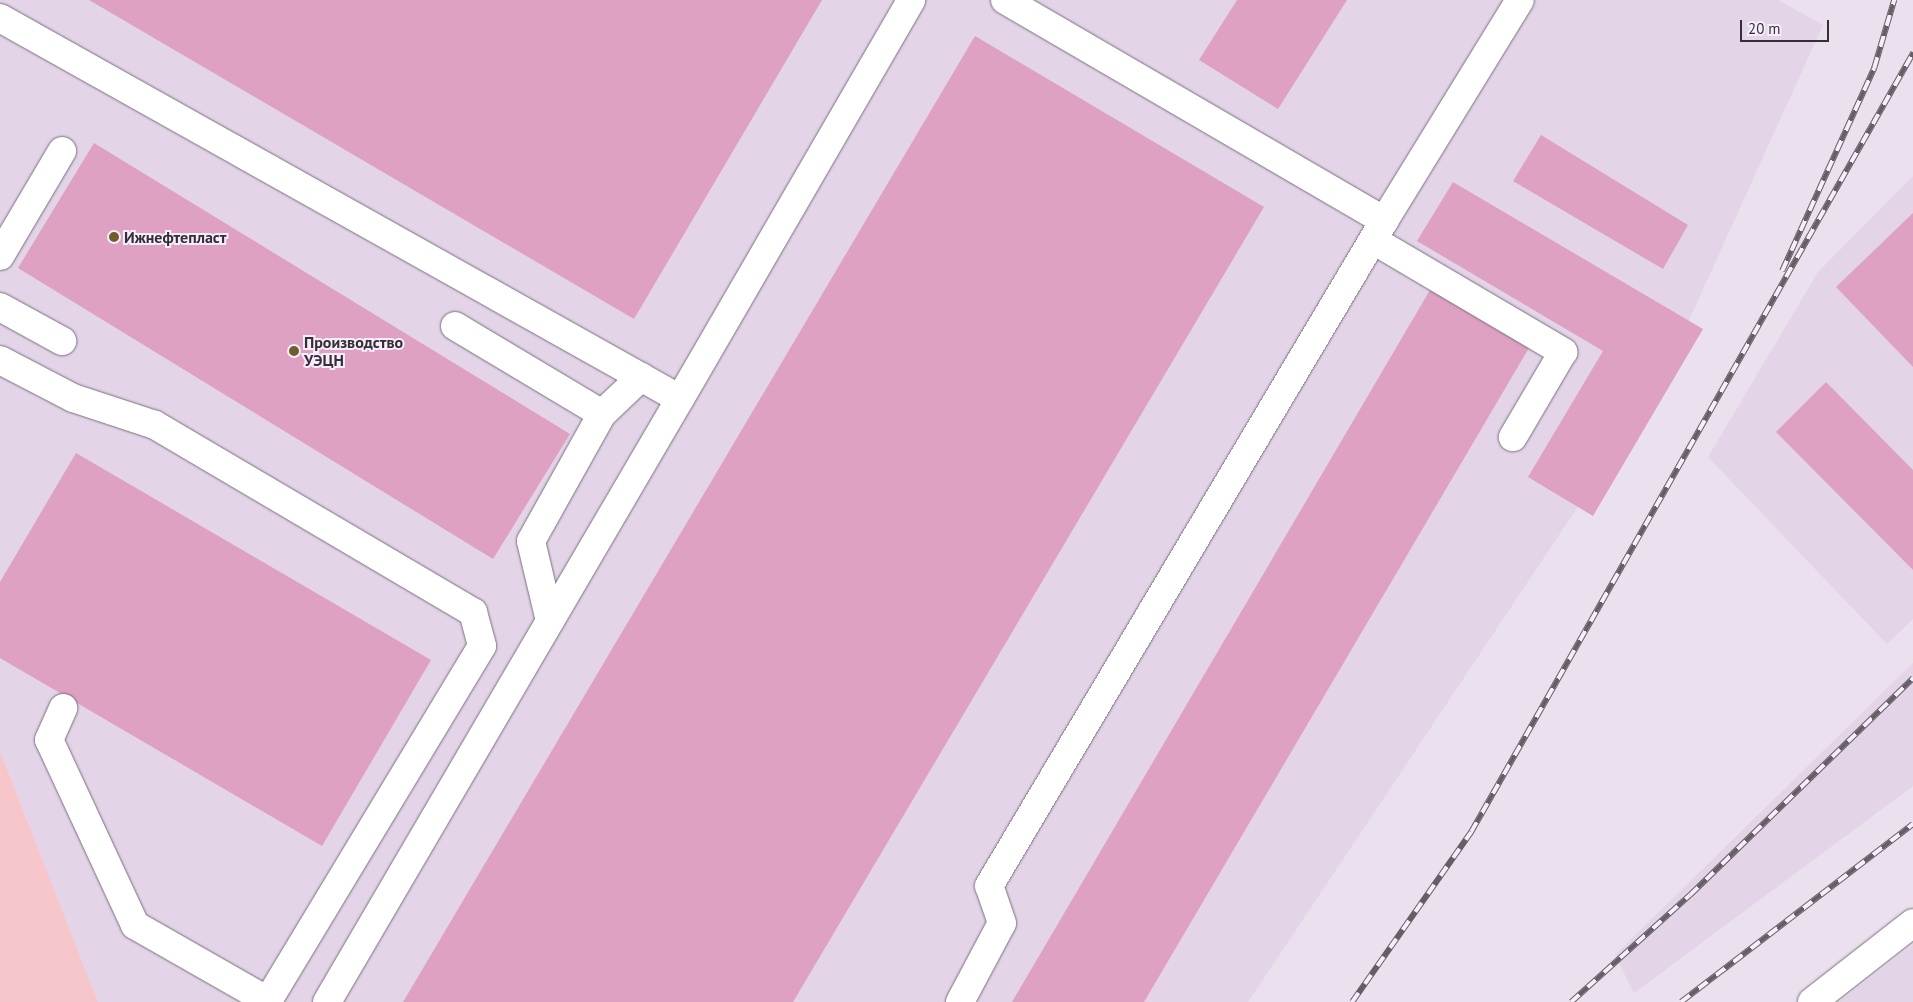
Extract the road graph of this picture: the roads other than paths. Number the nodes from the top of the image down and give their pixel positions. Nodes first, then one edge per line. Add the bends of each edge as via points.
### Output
1 (911, 0) edge
2 (1005, 0) edge
3 (1520, 0) edge
4 (0, 18) edge
5 (62, 151) dead end
6 (1379, 230) junction
7 (0, 256) edge
8 (0, 307) edge
9 (455, 326) dead end
10 (62, 341) dead end
11 (0, 360) edge
12 (641, 377) junction
13 (680, 399) junction
14 (602, 414) junction
15 (1514, 437) dead end
16 (550, 621) junction
17 (63, 708) dead end
18 (1913, 924) edge
19 (327, 1002) edge
20 (960, 1002) edge
21 (1812, 1002) edge

1 - 13 street
2 - 6 street
3 - 6 street
4 - 12 street
5 - 7 street
6 - 15 street via 1563,352
6 - 20 street via 989,886 1002,923
8 - 10 street
9 - 14 street
11 - 17 street via 73,398 155,425 473,612 482,646 268,1000 136,925 49,740
12 - 13 street
12 - 14 street
13 - 16 street
14 - 16 street via 531,541
16 - 19 street
18 - 21 street

